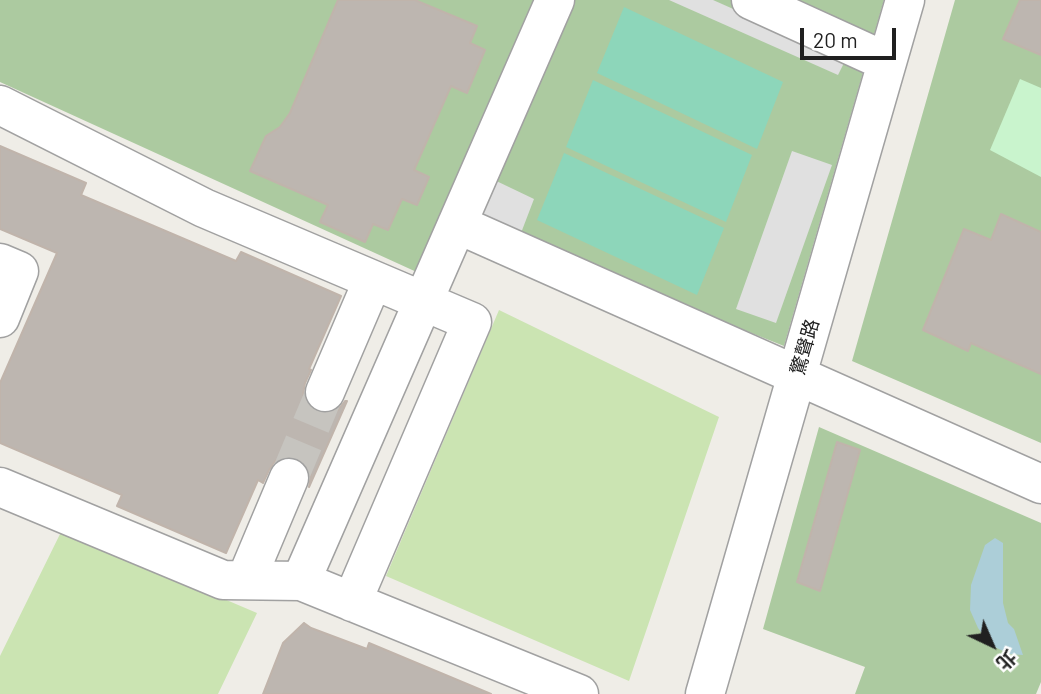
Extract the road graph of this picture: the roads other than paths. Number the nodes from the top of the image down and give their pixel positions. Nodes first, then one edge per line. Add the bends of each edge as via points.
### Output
1 (555, 0) edge
2 (751, 0) edge
3 (905, 0) edge
4 (887, 62) junction
5 (0, 105) edge
6 (457, 224) junction
7 (0, 263) edge
8 (373, 280) junction
9 (423, 302) junction
10 (0, 318) edge
11 (797, 375) junction
12 (325, 392) tunnel mouth
13 (289, 478) tunnel mouth
14 (1041, 484) edge
15 (0, 487) edge
16 (246, 580) junction
17 (301, 581) junction
18 (352, 602) junction
19 (579, 694) edge
20 (705, 694) edge

1 - 6 lane
2 - 4 lane
3 - 4 lane, 驚聲路
4 - 11 lane, 驚聲路
5 - 8 lane via 204,208
6 - 9 lane
6 - 11 lane
7 - 10 lane via 19,271
8 - 9 lane
8 - 12 lane
9 - 17 lane
9 - 18 lane via 472,322
11 - 14 lane
11 - 20 lane, 驚聲路
13 - 16 lane
15 - 16 lane via 223,580
16 - 17 lane
17 - 18 lane
18 - 19 lane

